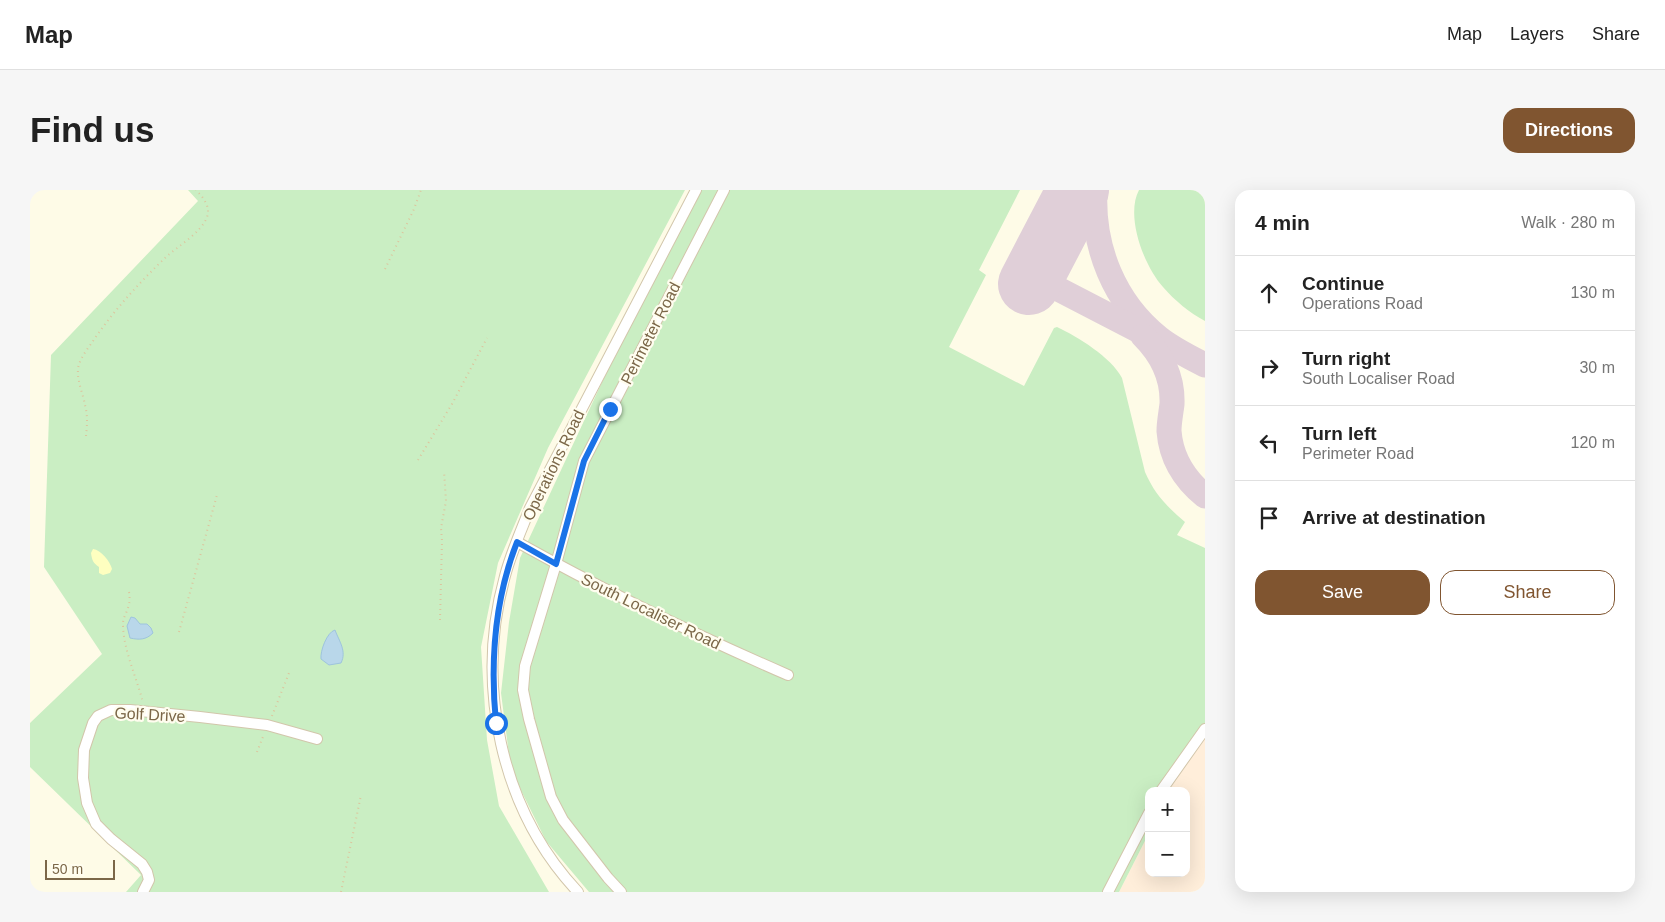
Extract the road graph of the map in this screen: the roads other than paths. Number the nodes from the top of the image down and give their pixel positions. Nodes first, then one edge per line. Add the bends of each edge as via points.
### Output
1 (696, 190) edge
2 (724, 190) edge
3 (517, 542) junction
4 (556, 564) junction
5 (788, 676) dead end
6 (1205, 729) edge
7 (317, 739) dead end
8 (1164, 787) edge
9 (1145, 821) edge
10 (143, 892) edge
11 (578, 892) edge
12 (621, 892) edge
13 (1108, 892) edge

1 - 3 street, Operations Road via 530,508
2 - 4 street, Perimeter Road via 584,461
3 - 4 street, South Localiser Road
3 - 11 street, Operations Road via 505,576 495,628 492,659 496,723 510,777 530,823 551,859
4 - 5 street, South Localiser Road via 718,645
4 - 12 street, Perimeter Road via 525,666 524,690 529,719 550,797 563,820
6 - 8 street
7 - 10 street, Golf Drive via 267,725 130,710 111,710 98,716 84,750 82,778 87,803 96,824 148,872 149,880
9 - 13 street

